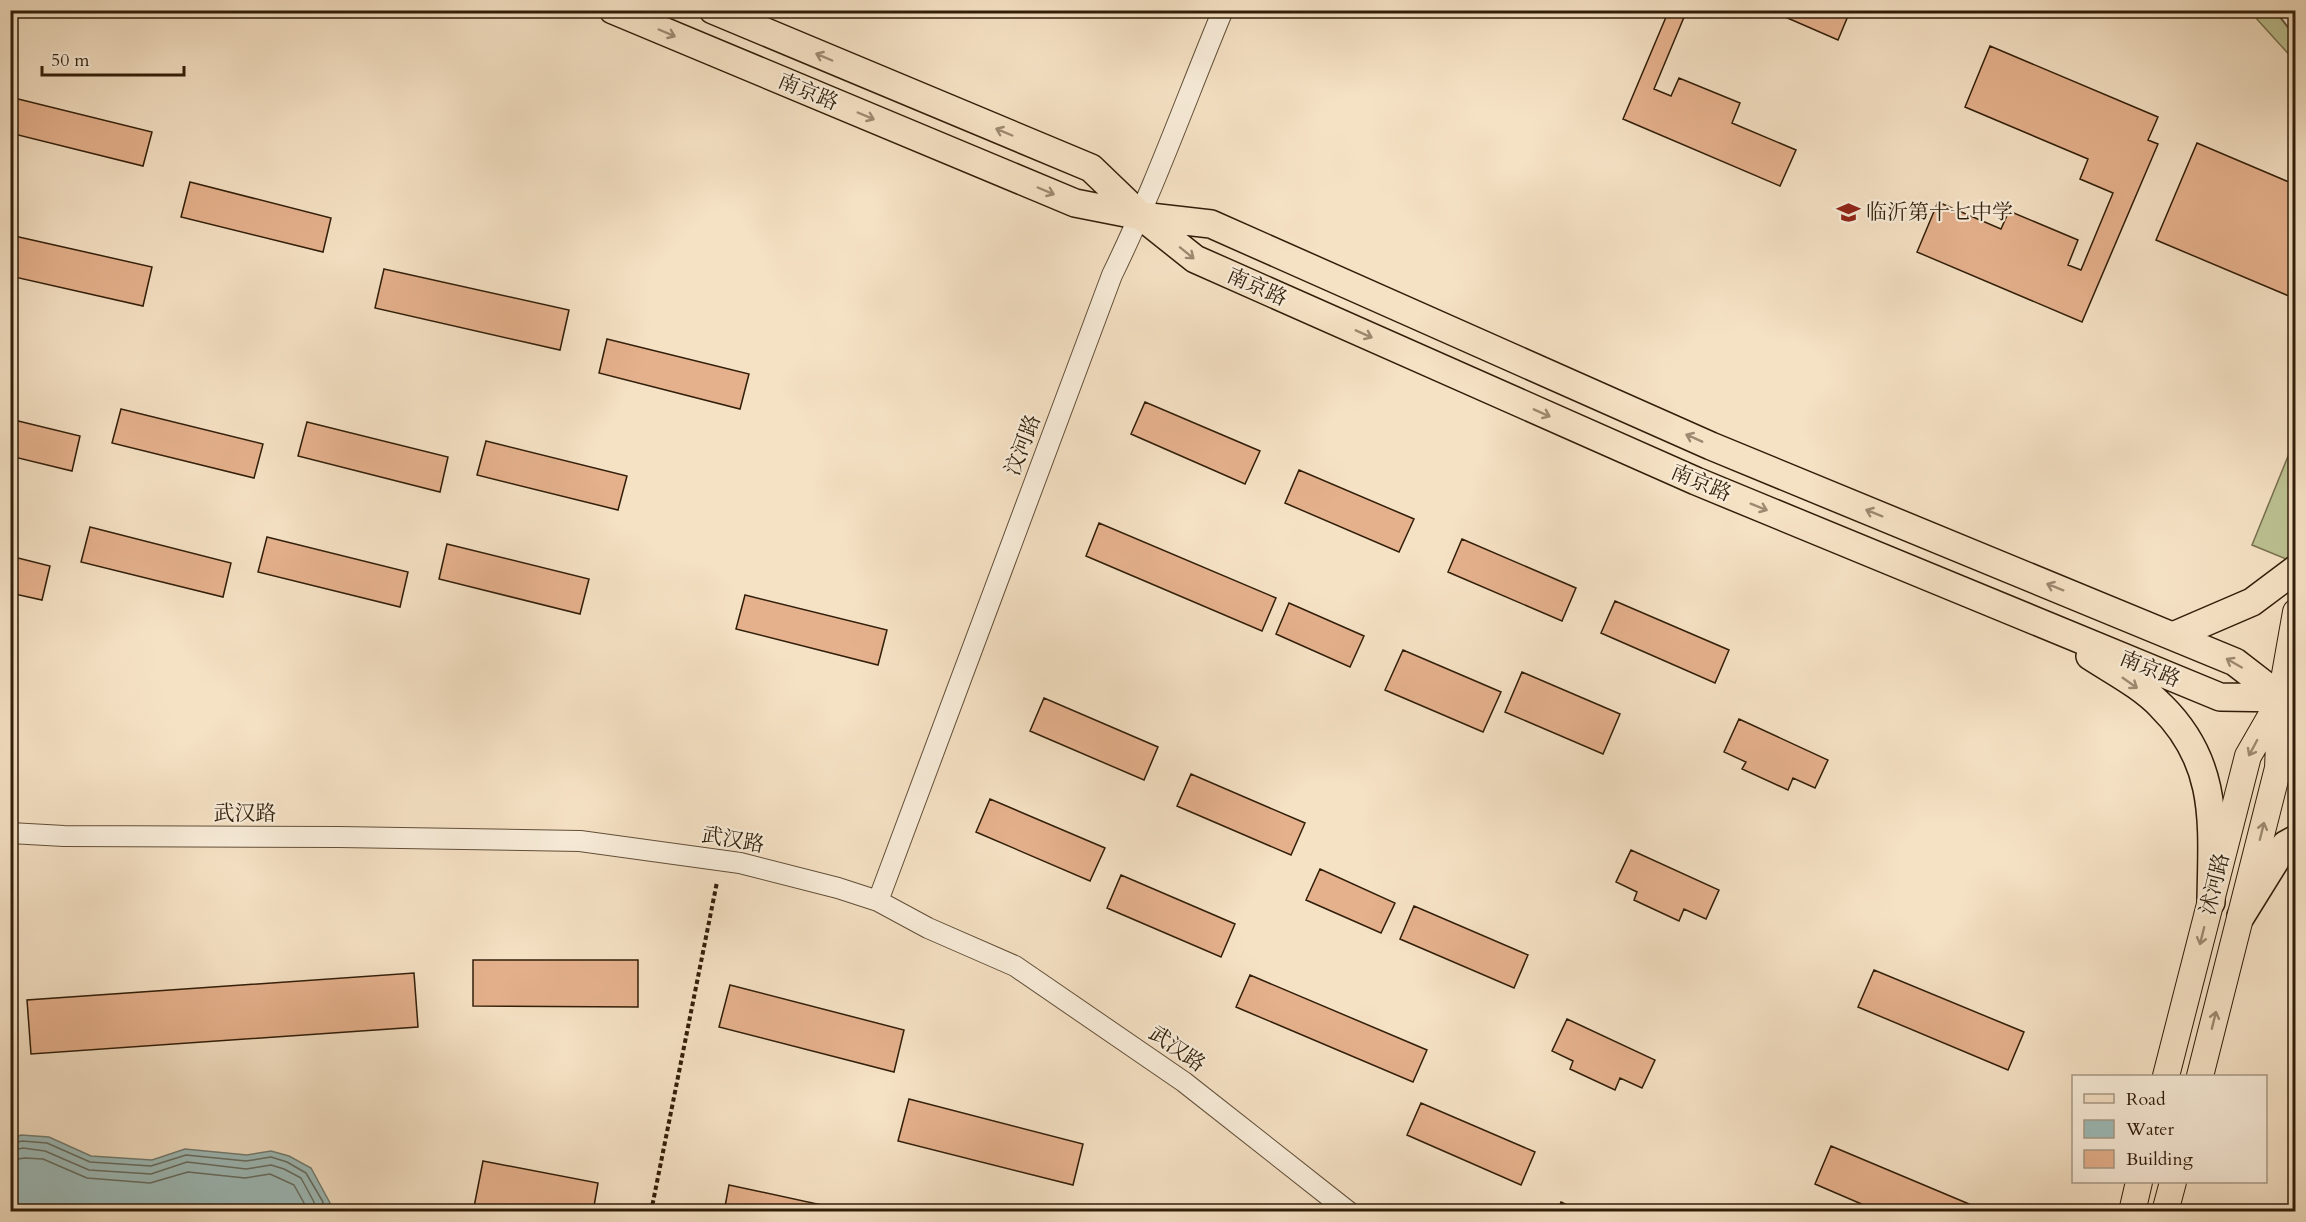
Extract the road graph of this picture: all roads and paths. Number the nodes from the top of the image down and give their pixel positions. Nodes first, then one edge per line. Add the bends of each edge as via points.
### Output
1 (613, 10) edge
2 (713, 10) edge
3 (1223, 10) edge
4 (2286, 10) edge
5 (2295, 23) edge
6 (1141, 216) junction
7 (2295, 569) edge
8 (2295, 612) edge
9 (2047, 626) junction
10 (2173, 636) junction
11 (2292, 697) edge
12 (10, 833) edge
13 (2295, 838) edge
14 (717, 882) dead end
15 (878, 902) junction
16 (2211, 902) junction
17 (2241, 916) junction
18 (2167, 1075) edge
19 (2201, 1075) edge
20 (2139, 1183) edge
21 (2173, 1183) edge
22 (651, 1212) edge
23 (1349, 1212) edge
24 (2132, 1212) edge
25 (2165, 1212) edge

1 -> 6 highway, 南京路 via 1075,203
6 -> 2 highway, 南京路 via 1091,168
3 - 6 street, 汶河路
4 - 5 street
6 -> 9 highway, 南京路 via 1195,259 1696,481
10 -> 6 highway, 南京路 via 1711,446 1211,224
6 - 15 street, 汶河路 via 1112,275
7 - 10 highway via 2252,602
8 - 11 main road, 沭河路
9 - 11 highway, 南京路 via 2220,698
9 -> 16 highway via 2160,704 2192,743 2211,795
11 -> 10 highway, 南京路 via 2235,662
11 -> 16 main road, 沭河路 via 2248,756
17 -> 11 main road, 沭河路
12 - 15 street, 武汉路 via 580,841 740,863
13 - 17 highway via 2285,845
14 - 22 path
15 - 23 street, 武汉路 via 1015,966 1184,1082
16 -> 18 main road, 沭河路
19 -> 17 main road, 沭河路
20 - 24 main road
21 - 25 main road

